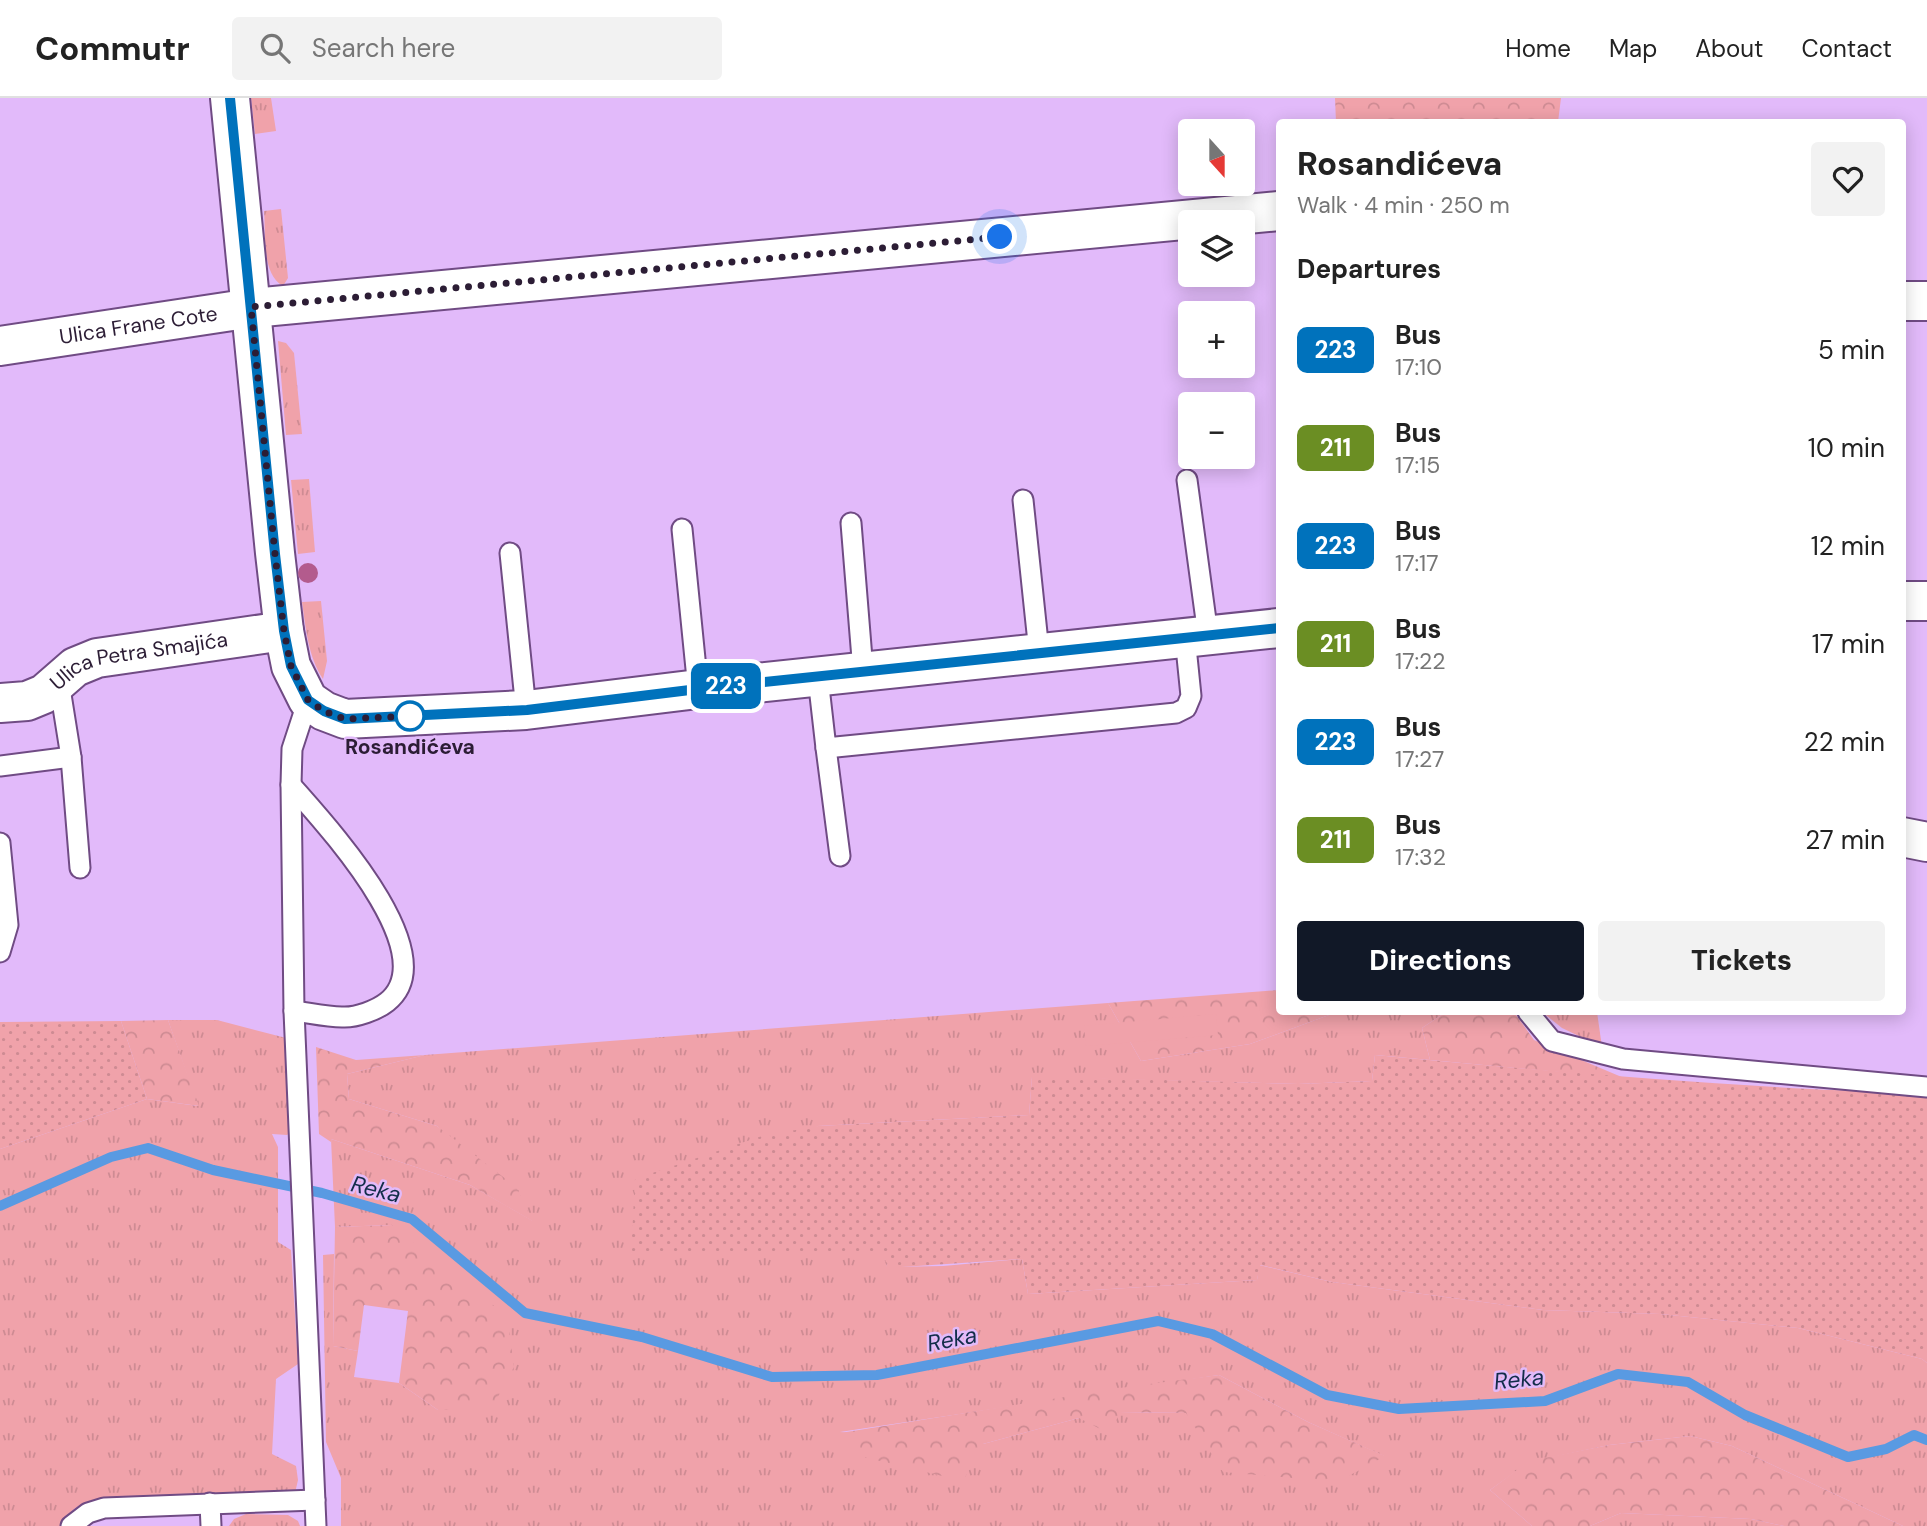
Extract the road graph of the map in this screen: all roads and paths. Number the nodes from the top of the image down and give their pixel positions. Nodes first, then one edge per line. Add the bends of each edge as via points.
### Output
1 (230, 98) edge
2 (1276, 211) edge
3 (1906, 301) edge
4 (1927, 301) edge
5 (251, 307) junction
6 (0, 346) edge
7 (1187, 480) dead end
8 (1023, 500) dead end
9 (851, 523) dead end
10 (682, 529) dead end
11 (510, 553) dead end
12 (1906, 601) edge
13 (1927, 601) edge
14 (1276, 628) edge
15 (284, 631) junction
16 (1196, 636) junction
17 (1039, 652) junction
18 (863, 671) junction
19 (818, 678) junction
20 (59, 682) junction
21 (698, 689) junction
22 (308, 700) junction
23 (0, 703) edge
24 (527, 710) junction
25 (826, 748) junction
26 (71, 757) junction
27 (0, 766) edge
28 (291, 785) junction
29 (1906, 837) edge
30 (1927, 842) edge
31 (0, 843) edge
32 (840, 856) dead end
33 (80, 868) dead end
34 (0, 952) edge
35 (294, 1011) junction
36 (1530, 1015) edge
37 (1927, 1087) edge
38 (315, 1500) junction
39 (210, 1503) junction
40 (71, 1526) edge
41 (211, 1526) edge
42 (316, 1526) edge

1 - 5 street
2 - 5 street, Ulica Frane Cote
3 - 4 street
5 - 6 street, Ulica Frane Cote
5 - 15 street
7 - 16 lane
8 - 17 lane
9 - 18 lane
10 - 21 lane
11 - 24 lane
12 - 13 street
14 - 16 street
15 - 20 street, Ulica Petra Smajića via 97,658 75,667
15 - 22 street via 291,666
16 - 17 street
16 - 25 lane via 1191,696 1186,708 1177,713
17 - 18 street
18 - 19 street
19 - 21 street
19 - 25 lane
20 - 23 street, Ulica Petra Smajića via 27,701
20 - 26 lane
21 - 24 street
22 - 24 street via 345,719
22 - 28 lane via 292,749
25 - 32 lane
26 - 27 lane
26 - 33 lane
28 - 35 lane
28 - 35 lane via 354,858 384,906 400,944 404,970 398,993 380,1007 345,1018
29 - 30 street
31 - 34 lane via 8,925
35 - 38 lane
36 - 37 lane via 1552,1041 1623,1059
38 - 39 lane
38 - 42 lane
39 - 40 lane via 104,1508
39 - 41 lane

